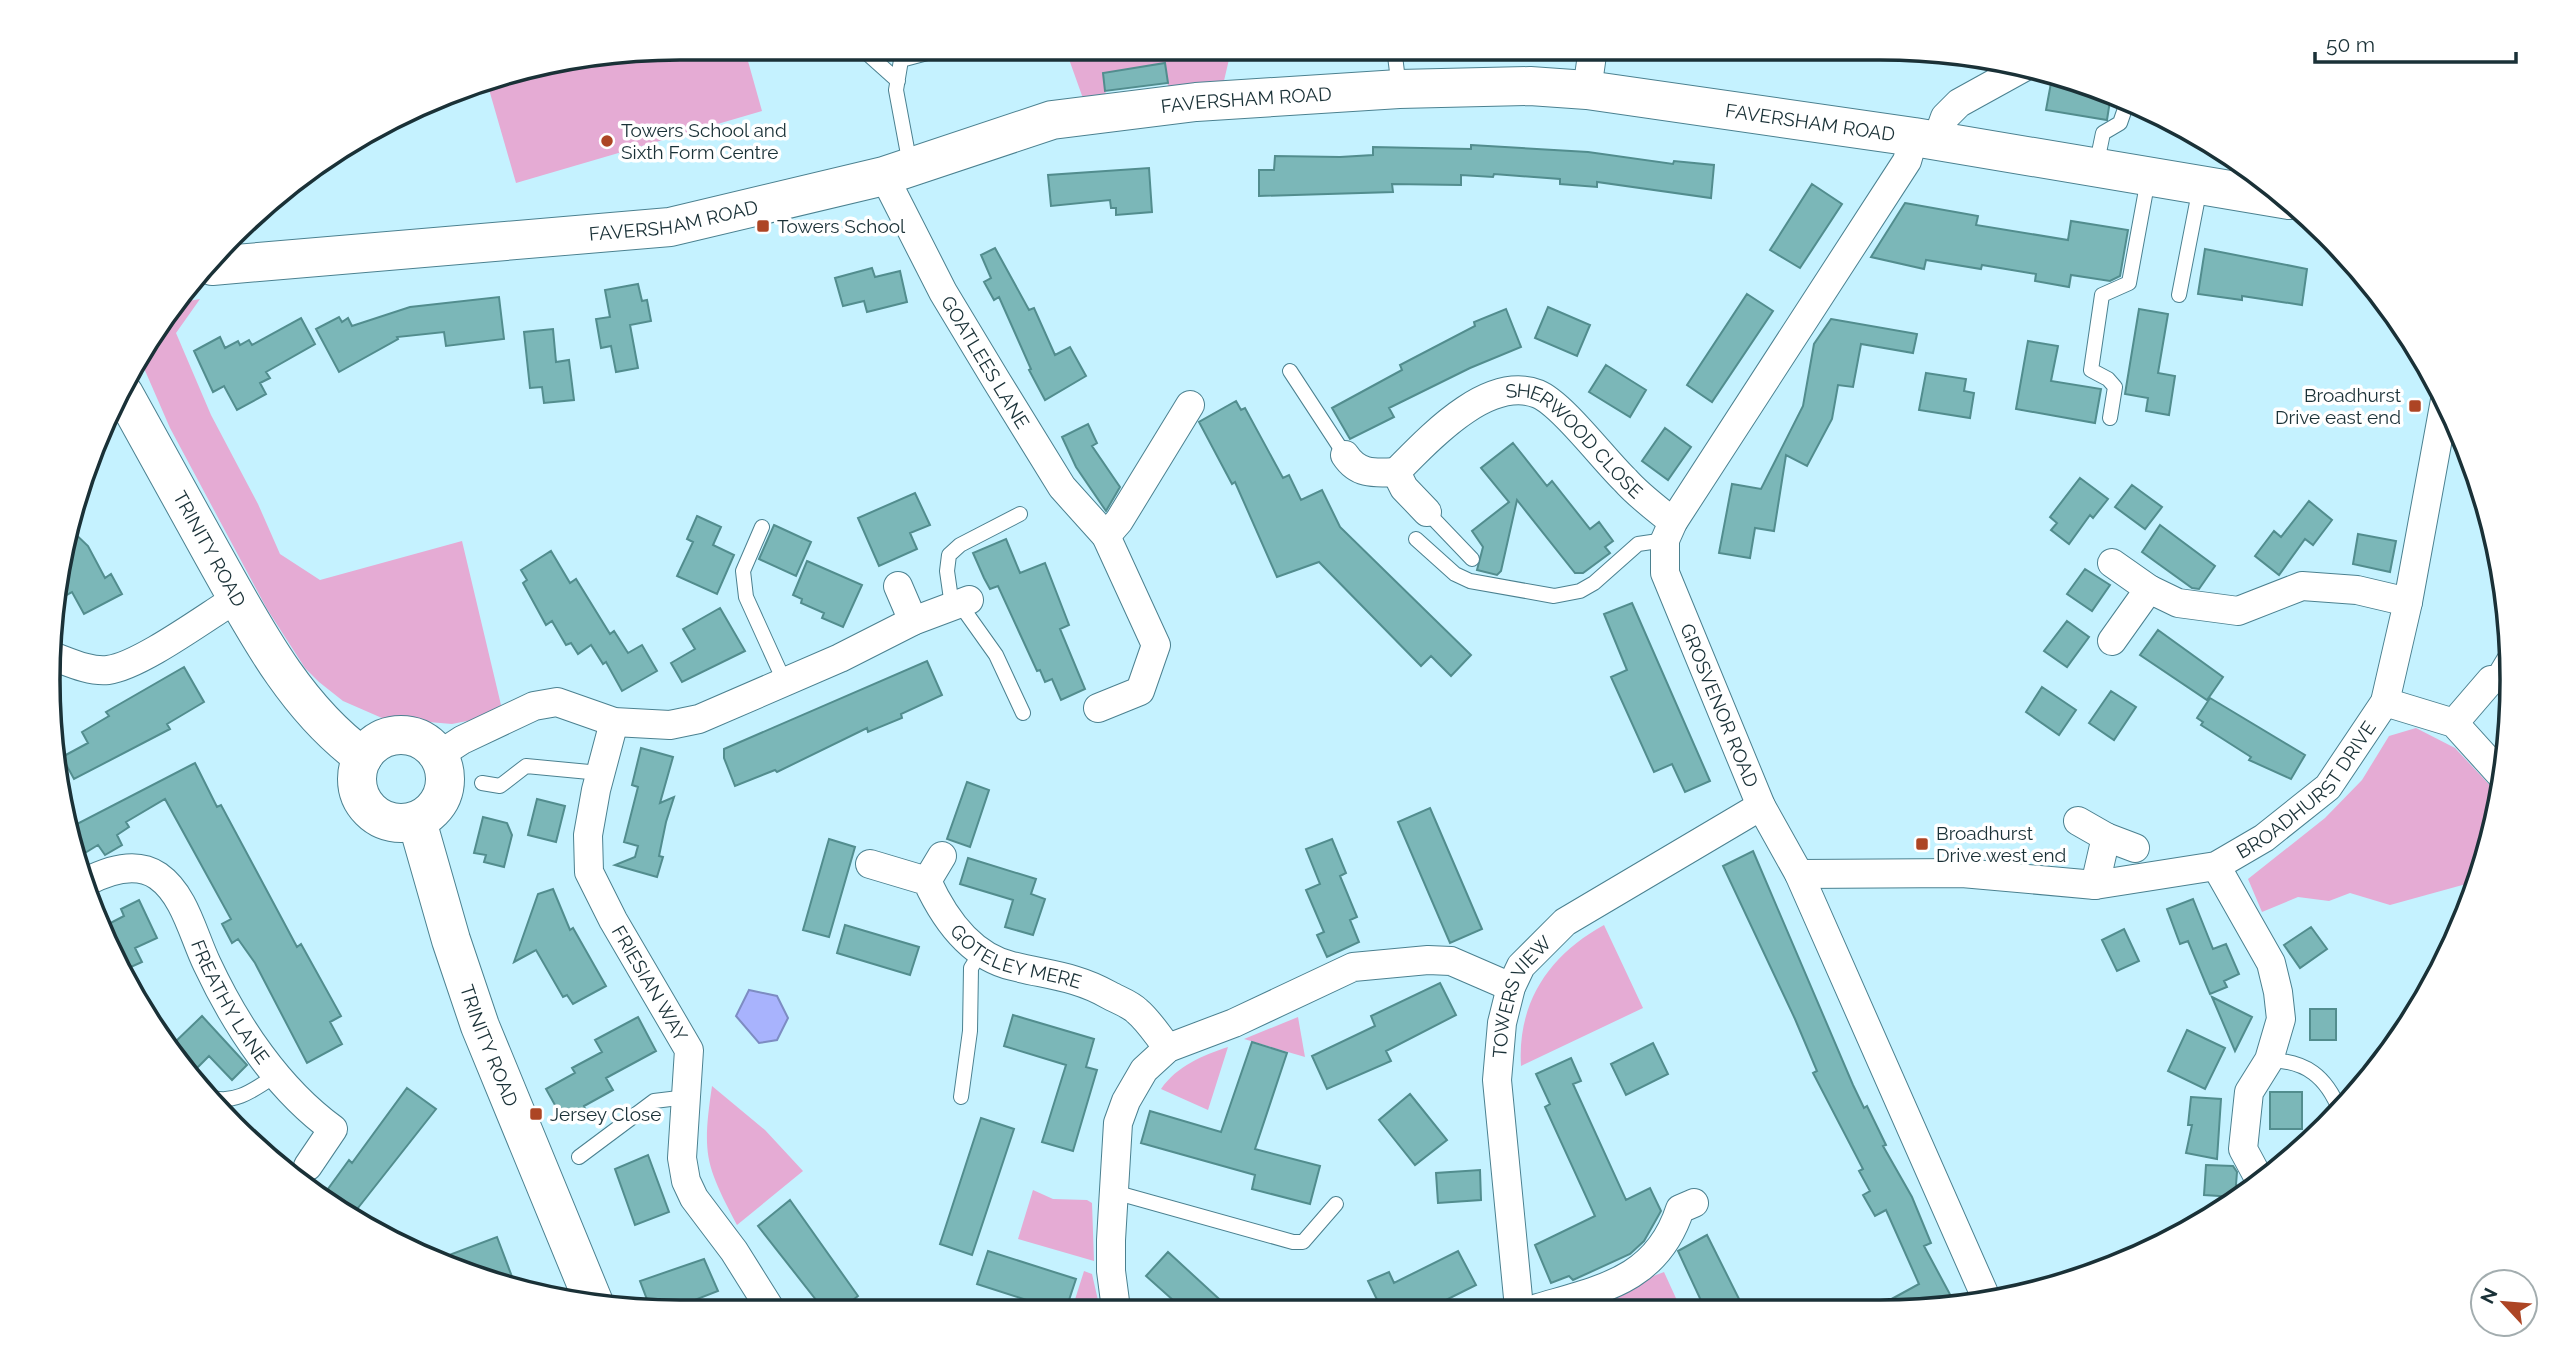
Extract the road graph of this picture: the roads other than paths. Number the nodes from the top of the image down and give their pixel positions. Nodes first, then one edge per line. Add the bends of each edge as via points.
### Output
1 (875, 60) edge
2 (901, 60) edge
3 (1395, 60) edge
4 (1591, 60) edge
5 (2011, 74) edge
6 (898, 80) junction
7 (1399, 89) junction
8 (1587, 90) junction
9 (2125, 110) edge
10 (1925, 140) junction
11 (2095, 169) junction
12 (897, 171) junction
13 (2148, 178) junction
14 (2200, 186) junction
15 (2269, 197) edge
16 (218, 265) edge
17 (2179, 295) dead end
18 (1290, 371) dead end
19 (127, 399) edge
20 (1190, 405) dead end
21 (2442, 417) edge
22 (2110, 418) dead end
23 (1345, 455) joint
24 (1396, 472) junction
25 (1427, 512) joint
26 (1020, 514) dead end
27 (762, 527) dead end
28 (1669, 531) junction
29 (1106, 536) junction
30 (1416, 538) dead end
31 (1472, 559) dead end
32 (2112, 563) dead end
33 (898, 586) dead end
34 (2148, 589) junction
35 (237, 598) junction
36 (2408, 602) junction
37 (960, 603) junction
38 (913, 621) junction
39 (2112, 641) dead end
40 (61, 659) edge
41 (2500, 666) edge
42 (2491, 680) joint
43 (785, 683) junction
44 (2385, 702) junction
45 (1098, 708) dead end
46 (1023, 713) dead end
47 (614, 722) junction
48 (2455, 723) junction
49 (439, 755) junction
50 (363, 757) junction
51 (2494, 767) edge
52 (600, 773) junction
53 (482, 783) dead end
54 (1761, 806) junction
55 (417, 821) junction
56 (2078, 821) dead end
57 (2106, 837) junction
58 (2135, 848) dead end
59 (943, 856) dead end
60 (870, 864) dead end
61 (2216, 866) junction
62 (1799, 874) junction
63 (92, 880) edge
64 (927, 881) junction
65 (2095, 885) junction
66 (981, 951) junction
67 (1511, 987) junction
68 (1168, 1048) junction
69 (2269, 1060) junction
70 (276, 1075) junction
71 (687, 1097) junction
72 (961, 1097) dead end
73 (222, 1098) edge
74 (2336, 1100) edge
75 (579, 1157) dead end
76 (305, 1171) edge
77 (2256, 1173) edge
78 (1114, 1192) junction
79 (1336, 1203) dead end
80 (1694, 1203) dead end
81 (1983, 1291) edge
82 (590, 1293) edge
83 (764, 1300) edge
84 (1115, 1300) edge
85 (1518, 1300) edge
86 (1564, 1300) edge

1 - 6 lane
2 - 6 lane
3 - 7 lane
4 - 8 street
5 - 10 street via 1961,99
6 - 12 lane
7 - 8 main road, FAVERSHAM ROAD via 1530,86
7 - 12 main road, FAVERSHAM ROAD via 1196,102 1052,120
8 - 10 main road, FAVERSHAM ROAD
9 - 11 lane via 2120,123 2103,133
10 - 11 main road, FAVERSHAM ROAD
10 - 28 street via 1907,161
11 - 13 main road, FAVERSHAM ROAD
12 - 16 main road, FAVERSHAM ROAD via 670,227
12 - 29 street, GOATLEES LANE via 943,292 1062,487
13 - 14 main road, FAVERSHAM ROAD
13 - 22 lane via 2129,283 2102,295 2091,370 2115,387
14 - 15 main road, FAVERSHAM ROAD
14 - 17 lane
18 - 23 lane
19 - 35 main road, TRINITY ROAD
20 - 29 street
21 - 36 street, BROADHURST DRIVE
23 - 24 street via 1370,474
24 - 25 street
24 - 28 street, SHERWOOD CLOSE via 1451,418 1479,402 1527,391 1550,402
25 - 31 lane
26 - 37 lane via 949,555 947,571
27 - 43 lane via 743,572 746,597
28 - 30 lane via 1638,544 1580,591 1554,596 1470,581 1455,574
28 - 54 street, GROSVENOR ROAD via 1665,573
29 - 45 street, GOATLEES LANE via 1156,645 1140,691
32 - 34 street
33 - 38 street
34 - 36 street via 2178,603 2238,611 2302,586 2357,590
34 - 39 street
35 - 40 street via 128,664 106,670
35 - 50 main road, TRINITY ROAD via 310,707 340,741
36 - 44 street, BROADHURST DRIVE
37 - 38 street
37 - 46 lane via 996,654
38 - 43 street
41 - 42 lane
42 - 48 street
43 - 47 street via 699,719 670,725
44 - 48 street, BROADHURST DRIVE
44 - 61 street, BROADHURST DRIVE via 2328,787 2264,838
47 - 49 street via 557,702 534,706
47 - 52 street, FRIESIAN WAY
48 - 51 street
49 - 50 main road via 415,737 400,735 385,738
49 - 55 main road via 443,793
50 - 55 main road via 357,783 368,808 390,822
52 - 53 lane via 526,765 500,786
52 - 71 street, FRIESIAN WAY via 588,835 589,872 689,1050
54 - 62 street, GROSVENOR ROAD
54 - 67 street, TOWERS VIEW via 1565,922 1521,966
55 - 82 main road, TRINITY ROAD via 480,1026
56 - 57 street
57 - 58 street
57 - 65 street
59 - 64 street
60 - 64 street
61 - 65 street, BROADHURST DRIVE
61 - 69 street, BROADHURST DRIVE via 2270,963 2281,1019
62 - 65 street, BROADHURST DRIVE via 1962,873
62 - 81 street, GROSVENOR ROAD
63 - 70 street, FREATHY LANE via 119,869 144,870 175,892 207,966
64 - 66 street, GOTELEY MERE via 940,910 957,932
66 - 68 street, GOTELEY MERE via 1010,966 1052,972 1103,991 1136,1010
66 - 72 lane via 971,968 970,1031
67 - 68 street via 1451,961 1353,967 1234,1023
67 - 85 street, TOWERS VIEW via 1499,1042 1497,1080
68 - 78 street via 1144,1070 1126,1101 1118,1123
69 - 74 lane via 2295,1060 2320,1078
69 - 77 street, BROADHURST DRIVE via 2249,1092 2243,1149
70 - 73 lane via 234,1098
70 - 76 street, FREATHY LANE via 307,1110 333,1129
71 - 75 lane via 654,1101
71 - 83 street, FRIESIAN WAY via 682,1158 686,1181
78 - 79 lane via 1293,1242 1303,1242
78 - 84 street via 1111,1271
80 - 86 street via 1680,1209 1660,1252 1632,1275

